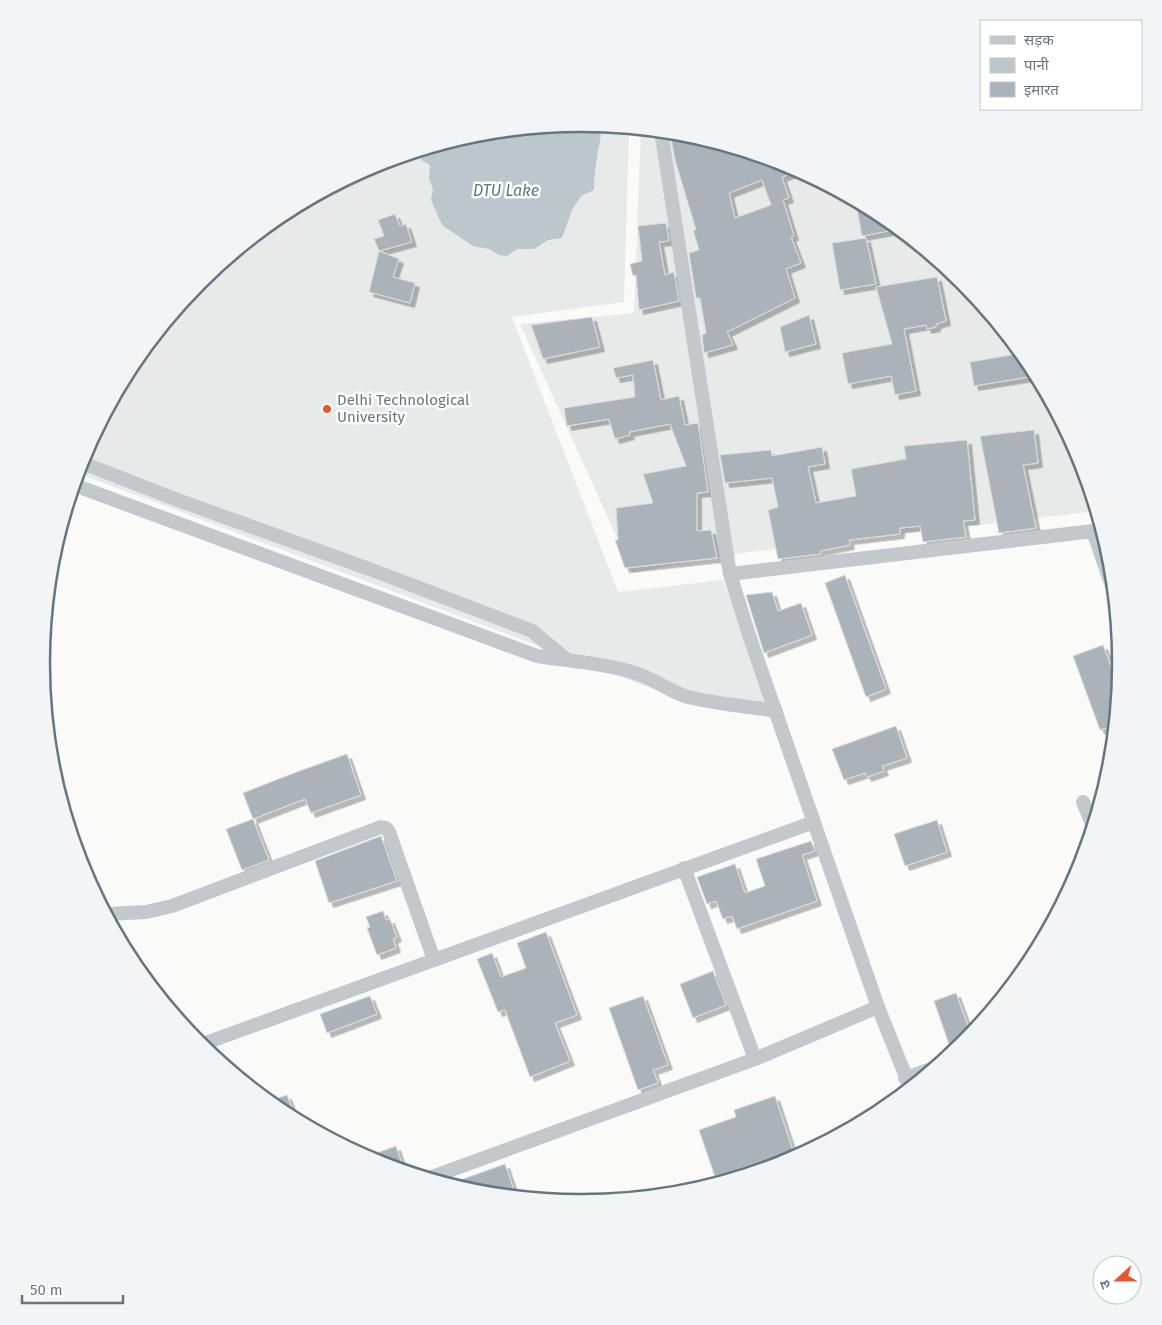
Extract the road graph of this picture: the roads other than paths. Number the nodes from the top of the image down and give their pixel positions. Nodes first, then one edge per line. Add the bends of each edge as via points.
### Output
1 (662, 138) edge
2 (88, 465) edge
3 (80, 487) edge
4 (1095, 530) edge
5 (730, 574) junction
6 (567, 661) junction
7 (776, 711) junction
8 (1083, 802) dead end
9 (1089, 816) edge
10 (814, 822) junction
11 (684, 868) junction
12 (114, 914) edge
13 (434, 960) junction
14 (878, 1007) junction
15 (210, 1041) edge
16 (755, 1059) junction
17 (908, 1081) edge
18 (440, 1174) edge

1 - 5 street
2 - 6 street via 532,631
3 - 6 street via 537,656
4 - 5 street
5 - 7 street
6 - 7 street via 634,672 691,697
7 - 10 street
8 - 9 street
10 - 11 street
10 - 14 street
11 - 13 street
11 - 16 street
12 - 13 street via 146,912 172,906 381,827 389,832
13 - 15 street
14 - 16 street
14 - 17 street
16 - 18 street

